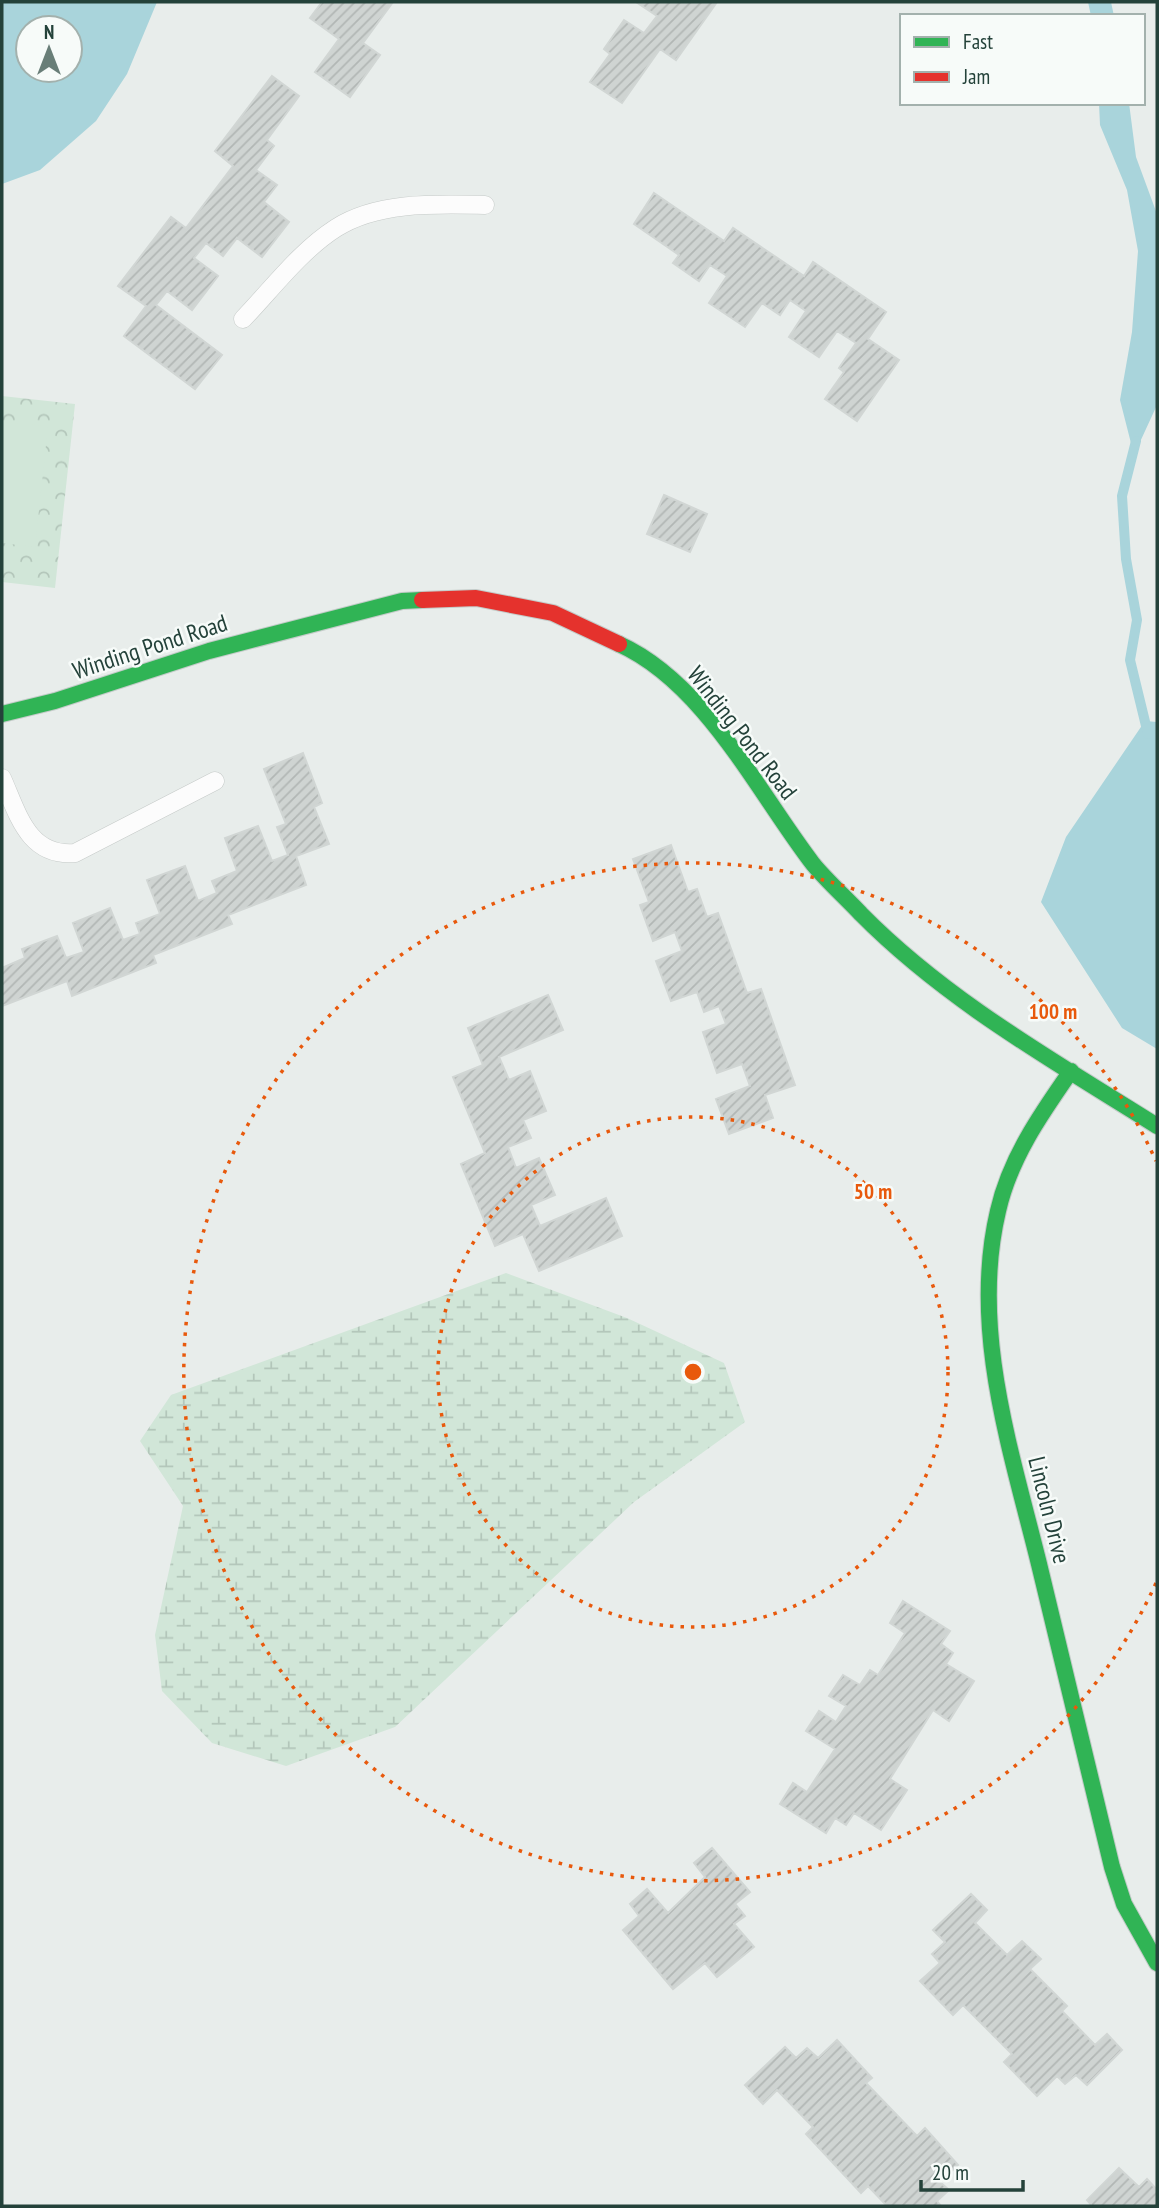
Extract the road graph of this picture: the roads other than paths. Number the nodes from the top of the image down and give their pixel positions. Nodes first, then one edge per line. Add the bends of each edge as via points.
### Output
1 (485, 205) dead end
2 (243, 320) dead end
3 (2, 713) edge
4 (2, 778) edge
5 (215, 781) dead end
6 (1071, 1072) junction
7 (1157, 1126) edge
8 (1157, 1963) edge

1 - 2 lane via 409,207 374,213 337,227
3 - 6 street, Winding Pond Road via 55,701 209,650 402,601 476,598 553,613 640,653 673,678 715,727 815,866 863,916 935,982
4 - 5 lane via 35,844 57,855 75,853
6 - 7 street, Winding Pond Road
6 - 8 street, Lincoln Drive via 1026,1139 1009,1182 995,1223 986,1308 998,1392 1112,1867 1124,1904

